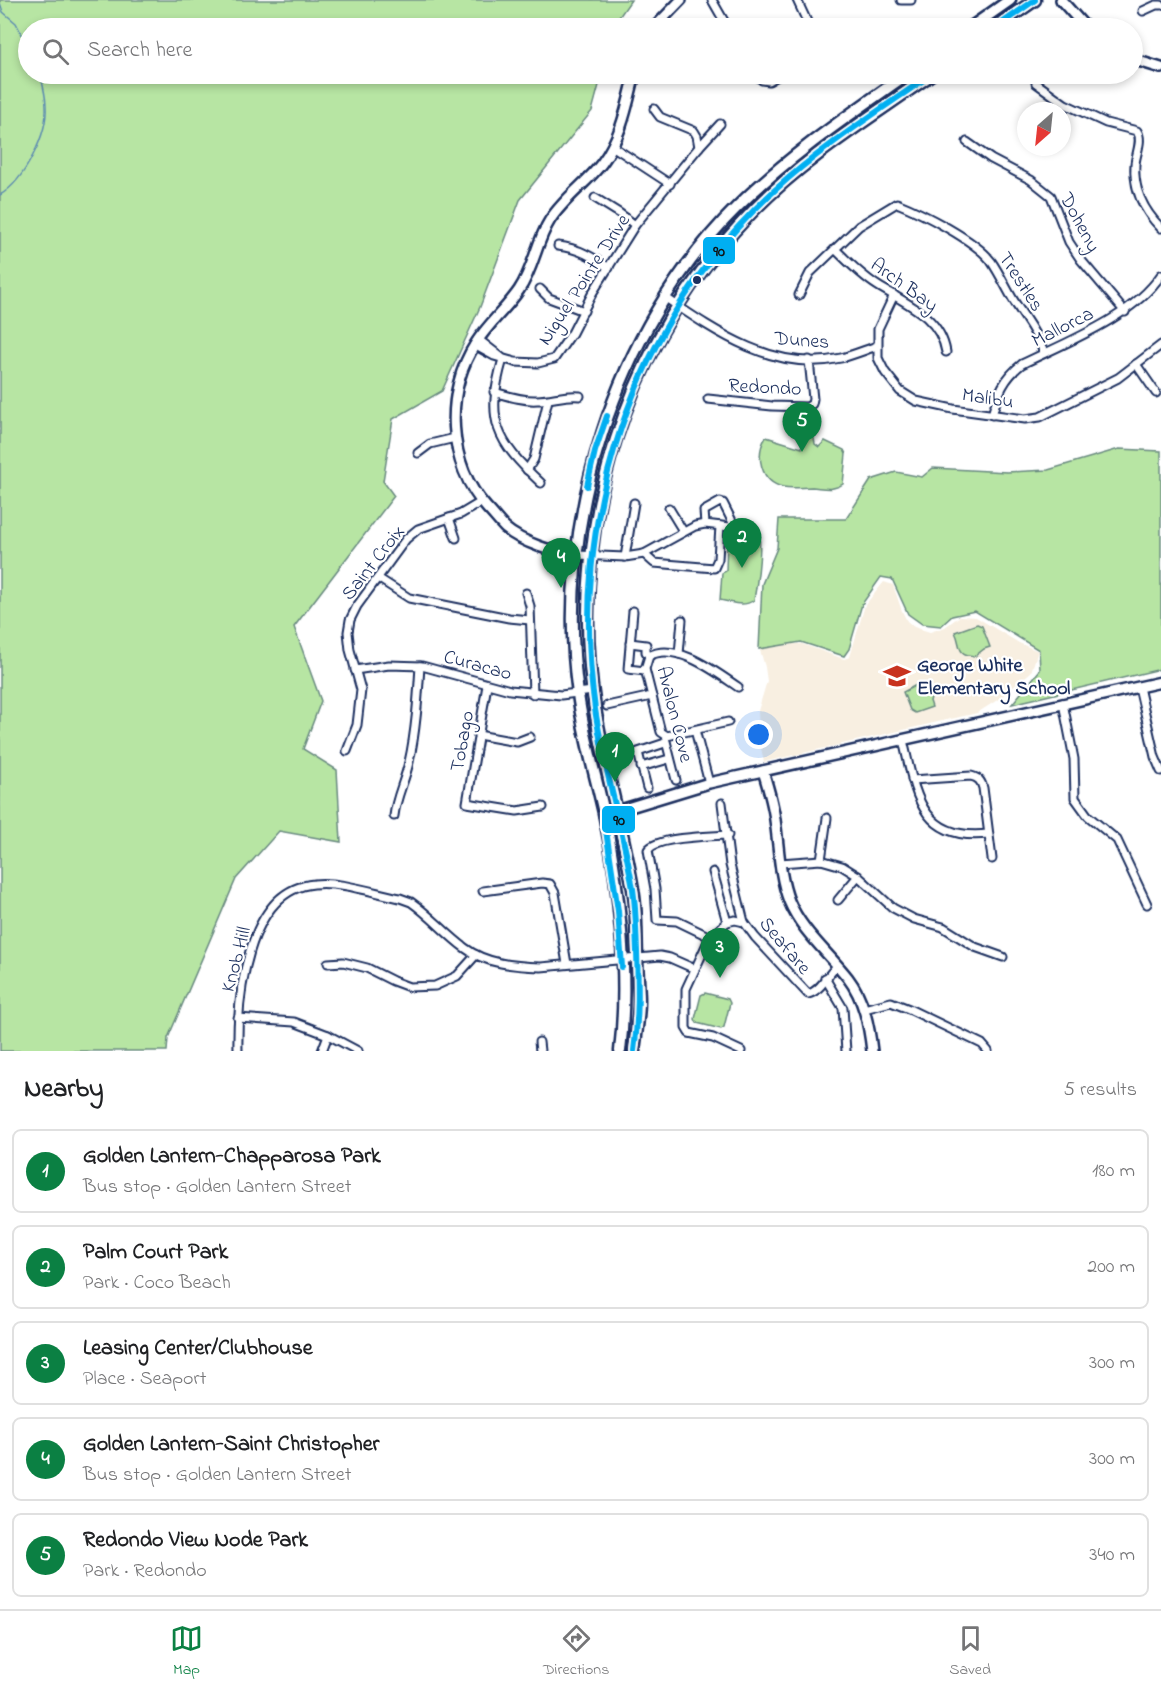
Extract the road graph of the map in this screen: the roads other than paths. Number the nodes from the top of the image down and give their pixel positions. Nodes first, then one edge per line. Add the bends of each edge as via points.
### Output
1 (681, 0) edge
2 (712, 0) edge
3 (796, 0) edge
4 (901, 0) edge
5 (911, 0) edge
6 (1010, 0) edge
7 (1035, 0) edge
8 (1061, 0) edge
9 (1161, 5) edge
10 (1143, 12) dead end
11 (664, 18) edge
12 (722, 18) edge
13 (805, 18) edge
14 (984, 18) edge
15 (1009, 18) edge
16 (1077, 18) edge
17 (1143, 62) edge
18 (1161, 68) edge
19 (632, 84) edge
20 (893, 84) edge
21 (919, 84) edge
22 (1037, 84) edge
23 (654, 109) dead end
24 (720, 124) dead end
25 (967, 142) dead end
26 (612, 146) junction
27 (699, 147) junction
28 (670, 184) junction
29 (595, 198) dead end
30 (635, 225) junction
31 (1161, 228) edge
32 (558, 246) dead end
33 (835, 249) junction
34 (609, 268) junction
35 (1160, 280) edge
36 (540, 289) dead end
37 (799, 295) dead end
38 (894, 295) junction
39 (666, 298) junction
40 (678, 306) junction
41 (584, 311) junction
42 (1125, 312) junction
43 (476, 342) junction
44 (1161, 345) edge
45 (877, 346) junction
46 (946, 352) dead end
47 (1044, 353) junction
48 (503, 359) junction
49 (809, 360) junction
50 (1136, 364) junction
51 (494, 392) junction
52 (1156, 393) dead end
53 (580, 396) dead end
54 (708, 399) dead end
55 (548, 400) junction
56 (992, 415) junction
57 (455, 438) junction
58 (418, 453) dead end
59 (527, 470) junction
60 (542, 483) dead end
61 (481, 502) junction
62 (634, 503) dead end
63 (669, 508) dead end
64 (450, 518) junction
65 (705, 524) junction
66 (720, 526) junction
67 (683, 531) junction
68 (456, 538) dead end
69 (644, 554) junction
70 (577, 555) junction
71 (590, 556) junction
72 (625, 557) junction
73 (378, 578) junction
74 (526, 593) dead end
75 (633, 611) dead end
76 (530, 620) junction
77 (682, 620) dead end
78 (630, 643) junction
79 (679, 654) junction
80 (649, 656) junction
81 (420, 666) junction
82 (355, 670) junction
83 (645, 671) junction
84 (1161, 682) edge
85 (487, 685) junction
86 (738, 687) dead end
87 (1139, 687) junction
88 (593, 691) junction
89 (577, 693) junction
90 (533, 694) junction
91 (652, 696) junction
92 (1063, 703) junction
93 (607, 706) dead end
94 (728, 722) dead end
95 (695, 730) junction
96 (478, 735) junction
97 (530, 737) dead end
98 (666, 740) junction
99 (903, 740) junction
100 (347, 751) dead end
101 (669, 759) junction
102 (641, 766) junction
103 (763, 771) junction
104 (1161, 771) edge
105 (675, 780) dead end
106 (912, 780) junction
107 (709, 783) junction
108 (646, 788) dead end
109 (722, 803) dead end
110 (543, 807) dead end
111 (618, 810) junction
112 (604, 815) junction
113 (394, 816) dead end
114 (827, 818) dead end
115 (988, 834) junction
116 (728, 835) junction
117 (992, 859) dead end
118 (821, 860) junction
119 (780, 863) junction
120 (713, 872) dead end
121 (858, 876) junction
122 (483, 891) dead end
123 (838, 900) dead end
124 (1147, 904) dead end
125 (727, 922) junction
126 (744, 922) junction
127 (710, 937) junction
128 (476, 955) junction
129 (1003, 957) dead end
130 (637, 958) junction
131 (622, 961) junction
132 (328, 963) dead end
133 (567, 964) junction
134 (837, 966) junction
135 (695, 969) junction
136 (825, 978) junction
137 (864, 1009) junction
138 (238, 1018) junction
139 (328, 1035) junction
140 (539, 1042) dead end
141 (238, 1051) edge
142 (322, 1051) edge
143 (358, 1051) edge
144 (540, 1051) edge
145 (620, 1051) edge
146 (634, 1051) edge
147 (741, 1051) edge
148 (846, 1051) edge
149 (872, 1051) edge
150 (988, 1051) edge

1 - 11 street
2 - 12 street
3 - 13 street
4 - 5 street
6 - 14 main road
7 - 15 main road
8 - 16 street
9 - 10 street
17 - 18 street
19 - 26 street via 623,124
20 - 39 main road via 805,147 752,193 709,239
21 - 40 main road via 814,158 769,196 733,232
22 - 31 street via 1065,104 1106,123 1137,131 1138,192 1148,215
23 - 27 street via 660,117 694,131
24 - 27 street, Niguel Pointe Drive
25 - 42 street, Doheny via 1051,196 1080,260
26 - 28 street
26 - 43 street via 551,218 519,291
27 - 28 street, Niguel Pointe Drive
28 - 30 street, Niguel Pointe Drive
29 - 30 street
30 - 34 street, Niguel Pointe Drive
32 - 34 street via 571,247
33 - 37 street via 810,273
33 - 38 street, Arch Bay via 868,279
33 - 47 street, Trestles via 859,226 897,203 980,249 1029,321
34 - 41 street, Niguel Pointe Drive
35 - 42 street, Mallorca
36 - 41 street via 549,298
38 - 45 street via 878,328
38 - 46 street, Arch Bay via 926,316 942,338
39 - 40 street, Dunes
39 - 70 main road via 632,358 595,451
40 - 49 street, Dunes via 755,351
40 - 71 main road via 620,425 600,498
41 - 48 street, Niguel Pointe Drive via 554,359 527,364
42 - 47 street, Mallorca
43 - 48 street
43 - 57 street via 455,390
44 - 50 street, Malibu
45 - 49 street, Dunes via 841,358
45 - 56 street, Malibu via 885,372 900,391 933,405
47 - 56 street, Mallorca via 1010,373
48 - 51 street
49 - 54 street, Redondo via 813,399 807,407
50 - 52 street
50 - 56 street, Malibu via 1118,378 1040,417
51 - 55 street via 525,400
51 - 59 street via 495,417 502,440
53 - 55 street
55 - 59 street via 534,459
57 - 58 street via 430,444
57 - 61 street via 461,465
59 - 60 street
61 - 64 street, Saint Croix
61 - 70 street via 507,529 542,548
62 - 72 street
63 - 67 street
64 - 68 street
64 - 73 street, Saint Croix via 418,529
65 - 66 street
65 - 66 street via 704,511 722,502 734,525
65 - 67 street
66 - 69 street via 714,568 654,564
67 - 69 street
69 - 72 street
70 - 71 street
70 - 89 main road via 573,618
71 - 72 street
71 - 88 main road via 587,621
73 - 76 street via 409,598
73 - 82 street, Saint Croix via 350,620 348,632
74 - 76 street
75 - 78 street
76 - 90 street
77 - 79 street
78 - 80 street via 646,645
78 - 83 street via 628,669
79 - 80 street via 657,652
79 - 86 street via 710,667
80 - 83 street, Avalon Cove
81 - 82 street, Curacao
81 - 85 street, Curacao
81 - 113 street via 418,710
82 - 100 street, Saint Croix via 361,690 357,725
83 - 91 street, Avalon Cove
84 - 87 street
85 - 90 street, Curacao
85 - 96 street, Tobago
87 - 92 street
87 - 104 street
88 - 89 street, Curacao
88 - 111 main road
89 - 90 street, Curacao
89 - 112 main road
91 - 93 street
91 - 98 street, Avalon Cove via 660,732
92 - 99 street
92 - 124 street via 1074,759 1075,798 1088,816 1117,840
94 - 95 street
95 - 98 street
95 - 107 street
96 - 97 street via 517,742
96 - 110 street, Tobago via 467,803 517,811
98 - 101 street, Avalon Cove
98 - 102 street via 638,752
99 - 103 street
99 - 106 street
101 - 102 street
101 - 105 street, Avalon Cove
102 - 108 street
103 - 107 street
103 - 119 street via 775,816
106 - 115 street via 921,805 938,824 962,834
106 - 115 street via 978,778 982,782
107 - 111 street
109 - 116 street, Seafare
111 - 112 street
111 - 130 main road via 636,910
112 - 131 main road
114 - 118 street
115 - 117 street
116 - 126 street, Seafare via 730,865
116 - 127 street via 655,844 648,850 657,920 677,921
118 - 119 street
118 - 121 street
119 - 134 street via 790,903 800,922
120 - 125 street
121 - 123 street
121 - 129 street via 893,908
122 - 133 street via 550,884 555,893
125 - 126 street
125 - 127 street
126 - 136 street, Seafare via 808,994 813,994
127 - 135 street
128 - 132 street via 457,976 435,986 409,987 367,968
128 - 133 street via 521,966
128 - 138 street, Knob Hill via 422,910 400,898 312,884 294,889 262,919 246,966
130 - 131 street
130 - 135 street via 660,956
130 - 146 main road via 639,1002
131 - 133 street
131 - 145 main road via 625,985
134 - 136 street, Seafare
134 - 137 street
135 - 147 street via 685,992 687,1030
136 - 148 street via 843,1008
137 - 149 street
137 - 150 street via 891,1002 909,1008 982,1044
138 - 139 street via 294,1022
138 - 141 street, Knob Hill
139 - 142 street
139 - 143 street
140 - 144 street

